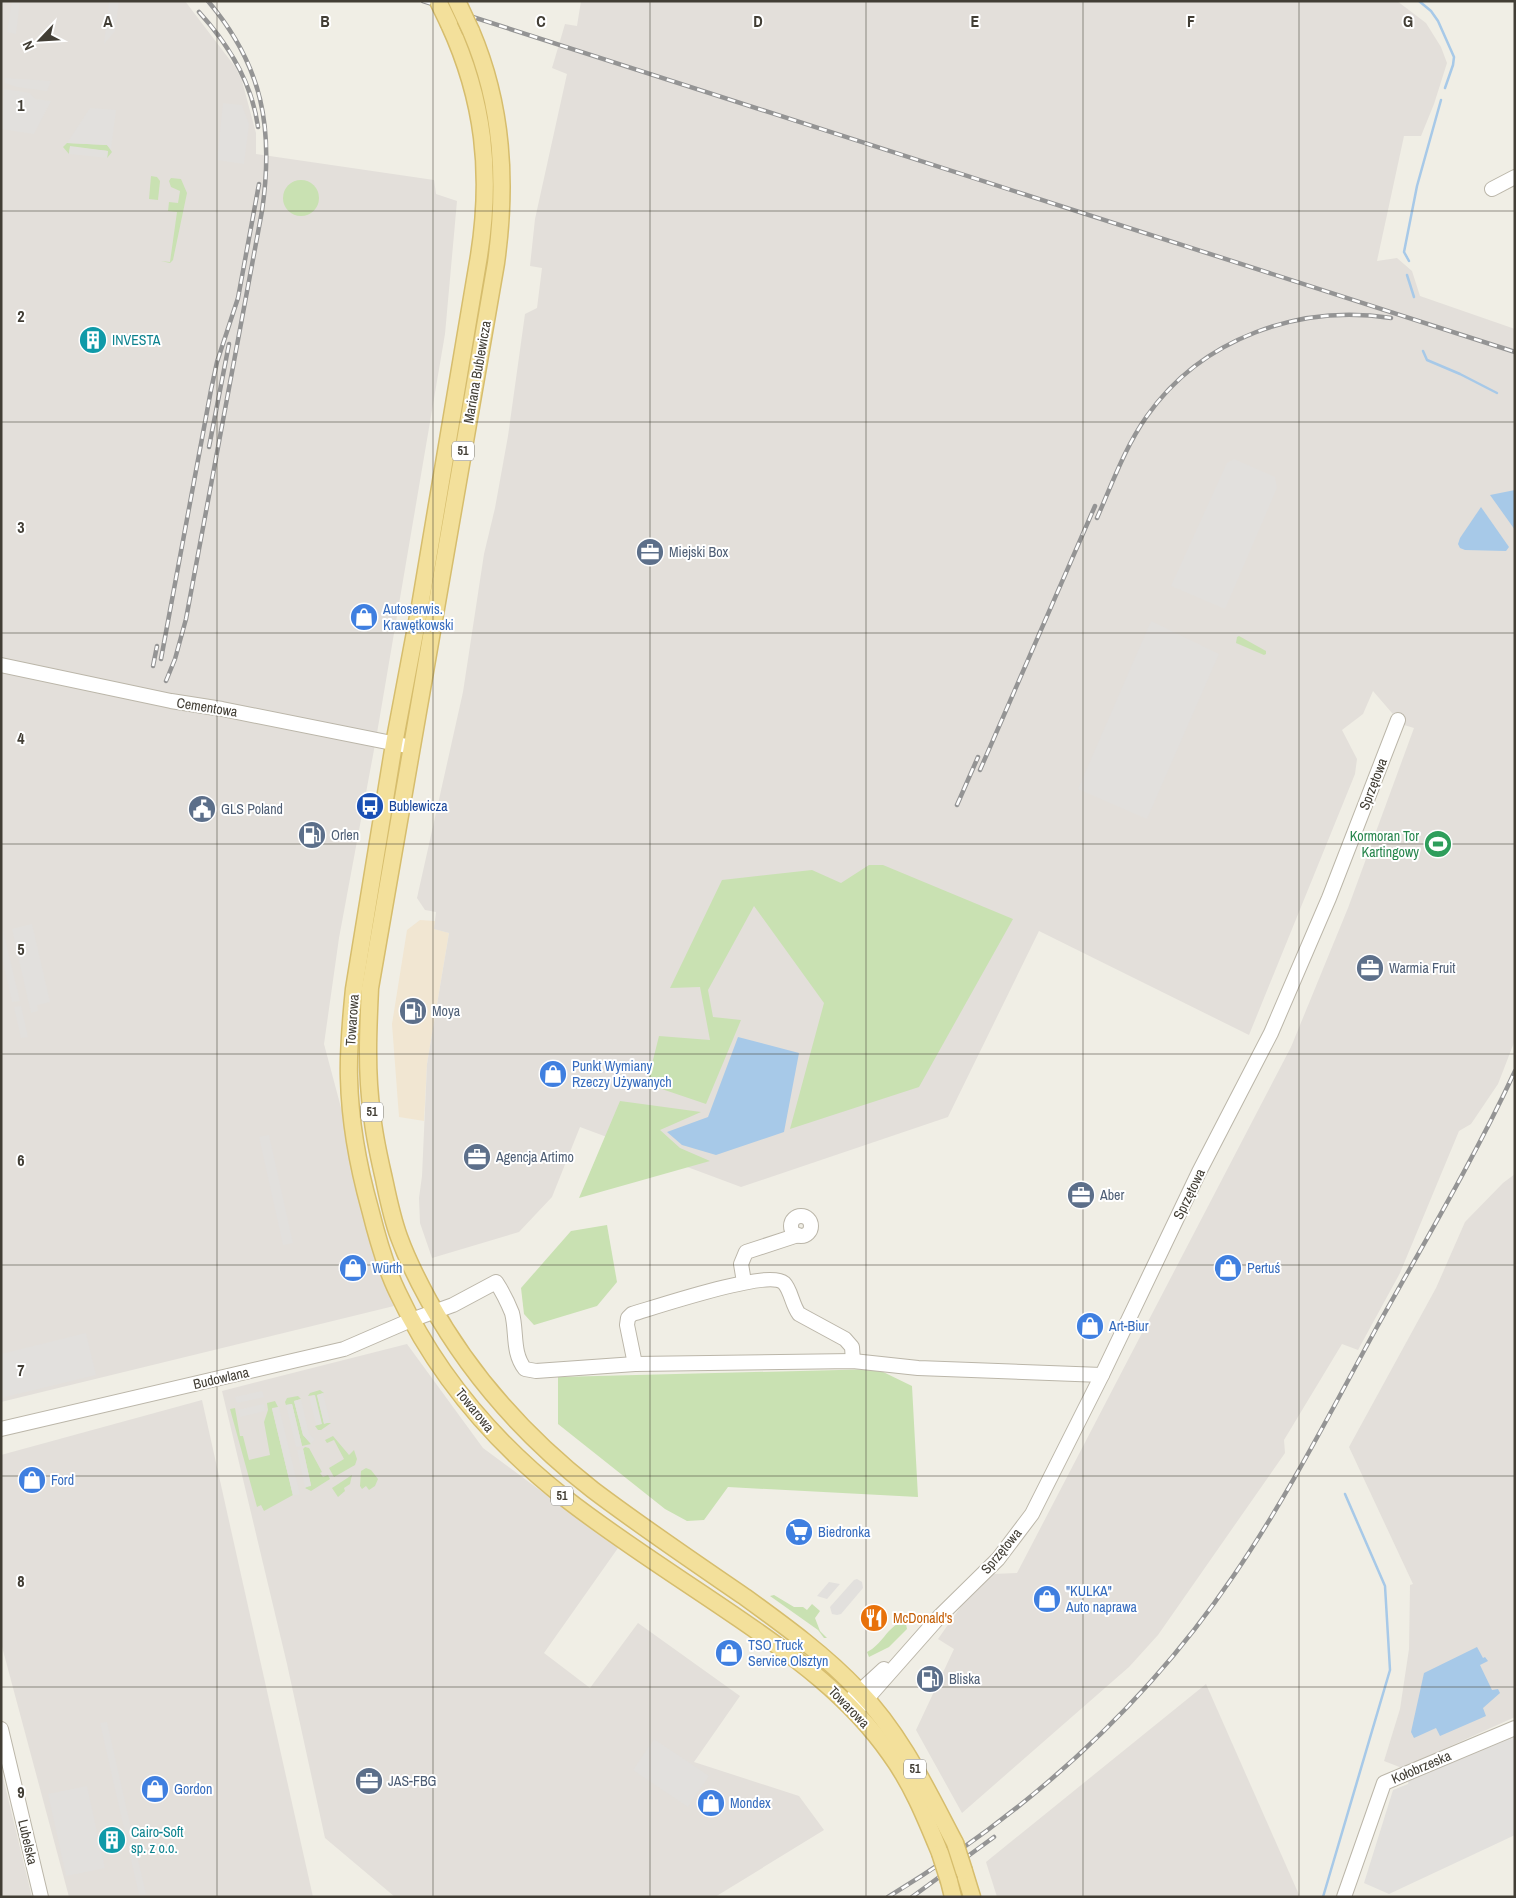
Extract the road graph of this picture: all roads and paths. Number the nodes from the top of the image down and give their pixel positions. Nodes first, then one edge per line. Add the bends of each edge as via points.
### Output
1 (438, 1) edge
2 (456, 1) edge
3 (1515, 177) edge
4 (1492, 189) dead end
5 (1, 665) edge
6 (1398, 720) dead end
7 (394, 744) junction
8 (412, 747) junction
9 (798, 1236) dead end
10 (744, 1282) junction
11 (435, 1312) junction
12 (411, 1320) junction
13 (853, 1361) junction
14 (635, 1364) junction
15 (1102, 1375) junction
16 (1, 1428) edge
17 (857, 1701) junction
18 (1515, 1728) edge
19 (1, 1729) edge
20 (951, 1889) edge
21 (41, 1897) edge
22 (972, 1897) edge
23 (1344, 1897) edge

1 - 7 main road, Mariana Bublewicza / 51, bridge via 466,65 479,113 485,165 485,212
2 - 8 main road, Mariana Bublewicza / 51, bridge via 488,78 499,125 503,169 501,221
3 - 4 street
5 - 7 street, Cementowa
6 - 15 street, Sprzętowa via 1329,898 1271,1033 1199,1172
7 - 8 street, Cementowa
7 - 12 main road, Towarowa / 51 via 354,989 349,1077 354,1136 365,1191 379,1242
8 - 11 main road, Towarowa / 51 via 370,988 368,1064 372,1114 390,1207 399,1238
9 - 10 street via 746,1252 740,1264
10 - 13 street via 774,1279 784,1283 799,1314 845,1339 852,1347
10 - 14 street via 632,1314 627,1325
11 - 12 street, Budowlana
11 - 14 street, Budowlana via 496,1282 512,1314 519,1361 526,1369
11 - 17 main road, Towarowa / 51 via 478,1378 541,1447 594,1490 779,1622 825,1659
12 - 16 street, Budowlana via 337,1351
12 - 17 main road, Towarowa / 51 via 473,1410 528,1468 566,1499 771,1640 819,1678
13 - 14 street
13 - 15 street via 918,1368
15 - 17 street, Sprzętowa via 1032,1514 998,1559
17 - 20 main road, Towarowa / 51, bridge via 925,1815
17 - 22 main road, Towarowa / 51, bridge via 883,1719 910,1759 955,1843
18 - 23 street, Kołobrzeska via 1384,1783
19 - 21 street, Lubelska

